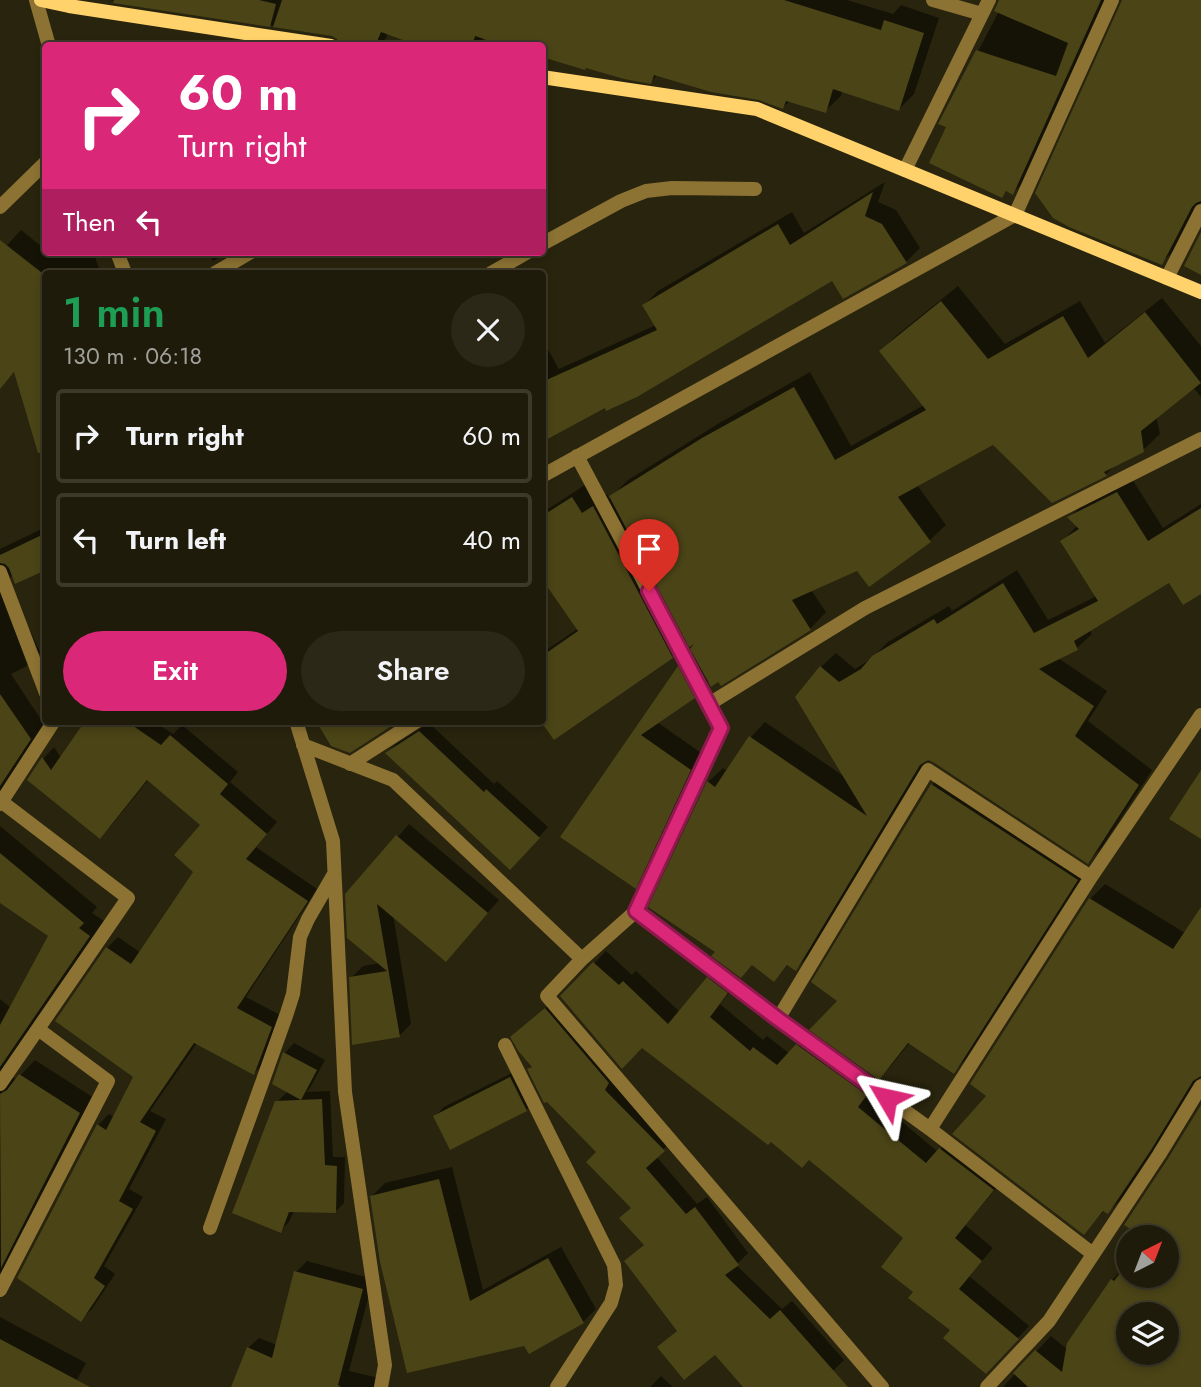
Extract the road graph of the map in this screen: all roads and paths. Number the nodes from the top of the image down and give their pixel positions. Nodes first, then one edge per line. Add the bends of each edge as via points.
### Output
1 (38, 0) edge
2 (933, 0) edge
3 (989, 0) edge
4 (1112, 0) edge
5 (982, 14) junction
6 (48, 42) edge
7 (305, 42) edge
8 (546, 79) edge
9 (42, 166) edge
10 (905, 170) junction
11 (755, 189) dead end
12 (0, 207) edge
13 (1201, 211) edge
14 (1015, 215) junction
15 (546, 242) edge
16 (244, 256) edge
17 (521, 256) edge
18 (220, 270) edge
19 (496, 270) edge
20 (1167, 278) junction
21 (1201, 292) edge
22 (1201, 439) edge
23 (577, 456) junction
24 (546, 473) edge
25 (0, 572) edge
26 (42, 682) edge
27 (709, 704) junction
28 (1201, 715) edge
29 (51, 725) edge
30 (297, 725) edge
31 (411, 725) edge
32 (303, 745) junction
33 (350, 764) junction
34 (1, 803) edge
35 (335, 873) junction
36 (1091, 877) junction
37 (636, 911) junction
38 (582, 959) junction
39 (778, 1019) junction
40 (38, 1029) junction
41 (505, 1045) dead end
42 (0, 1084) edge
43 (1201, 1086) edge
44 (930, 1129) junction
45 (210, 1228) dead end
46 (1093, 1254) junction
47 (0, 1290) edge
48 (381, 1387) edge
49 (557, 1387) edge
50 (881, 1387) edge
51 (987, 1387) edge

1 - 6 street
1 - 7 street
2 - 5 street
3 - 5 street
4 - 14 street
5 - 10 street
8 - 10 street via 757,109
9 - 12 street
10 - 14 street
11 - 15 street via 646,191
13 - 20 street
14 - 20 street
14 - 23 street
16 - 18 street
17 - 19 street
20 - 21 street
22 - 27 street via 864,608
23 - 24 street
23 - 27 street
25 - 26 street
27 - 37 street via 721,728
28 - 36 street
29 - 34 street
30 - 32 street
31 - 33 street
32 - 33 street
32 - 35 street via 334,841
33 - 38 street via 394,780
34 - 40 street via 128,898
35 - 45 street via 300,937 293,994
35 - 48 street via 345,1092 385,1365
36 - 39 street via 928,770
36 - 44 street
37 - 38 street
37 - 39 street
38 - 50 street via 547,996
39 - 44 street
40 - 42 street
40 - 47 street via 108,1081
41 - 49 street via 614,1265 616,1285 611,1303
43 - 46 street
44 - 46 street
46 - 51 street via 1049,1321

